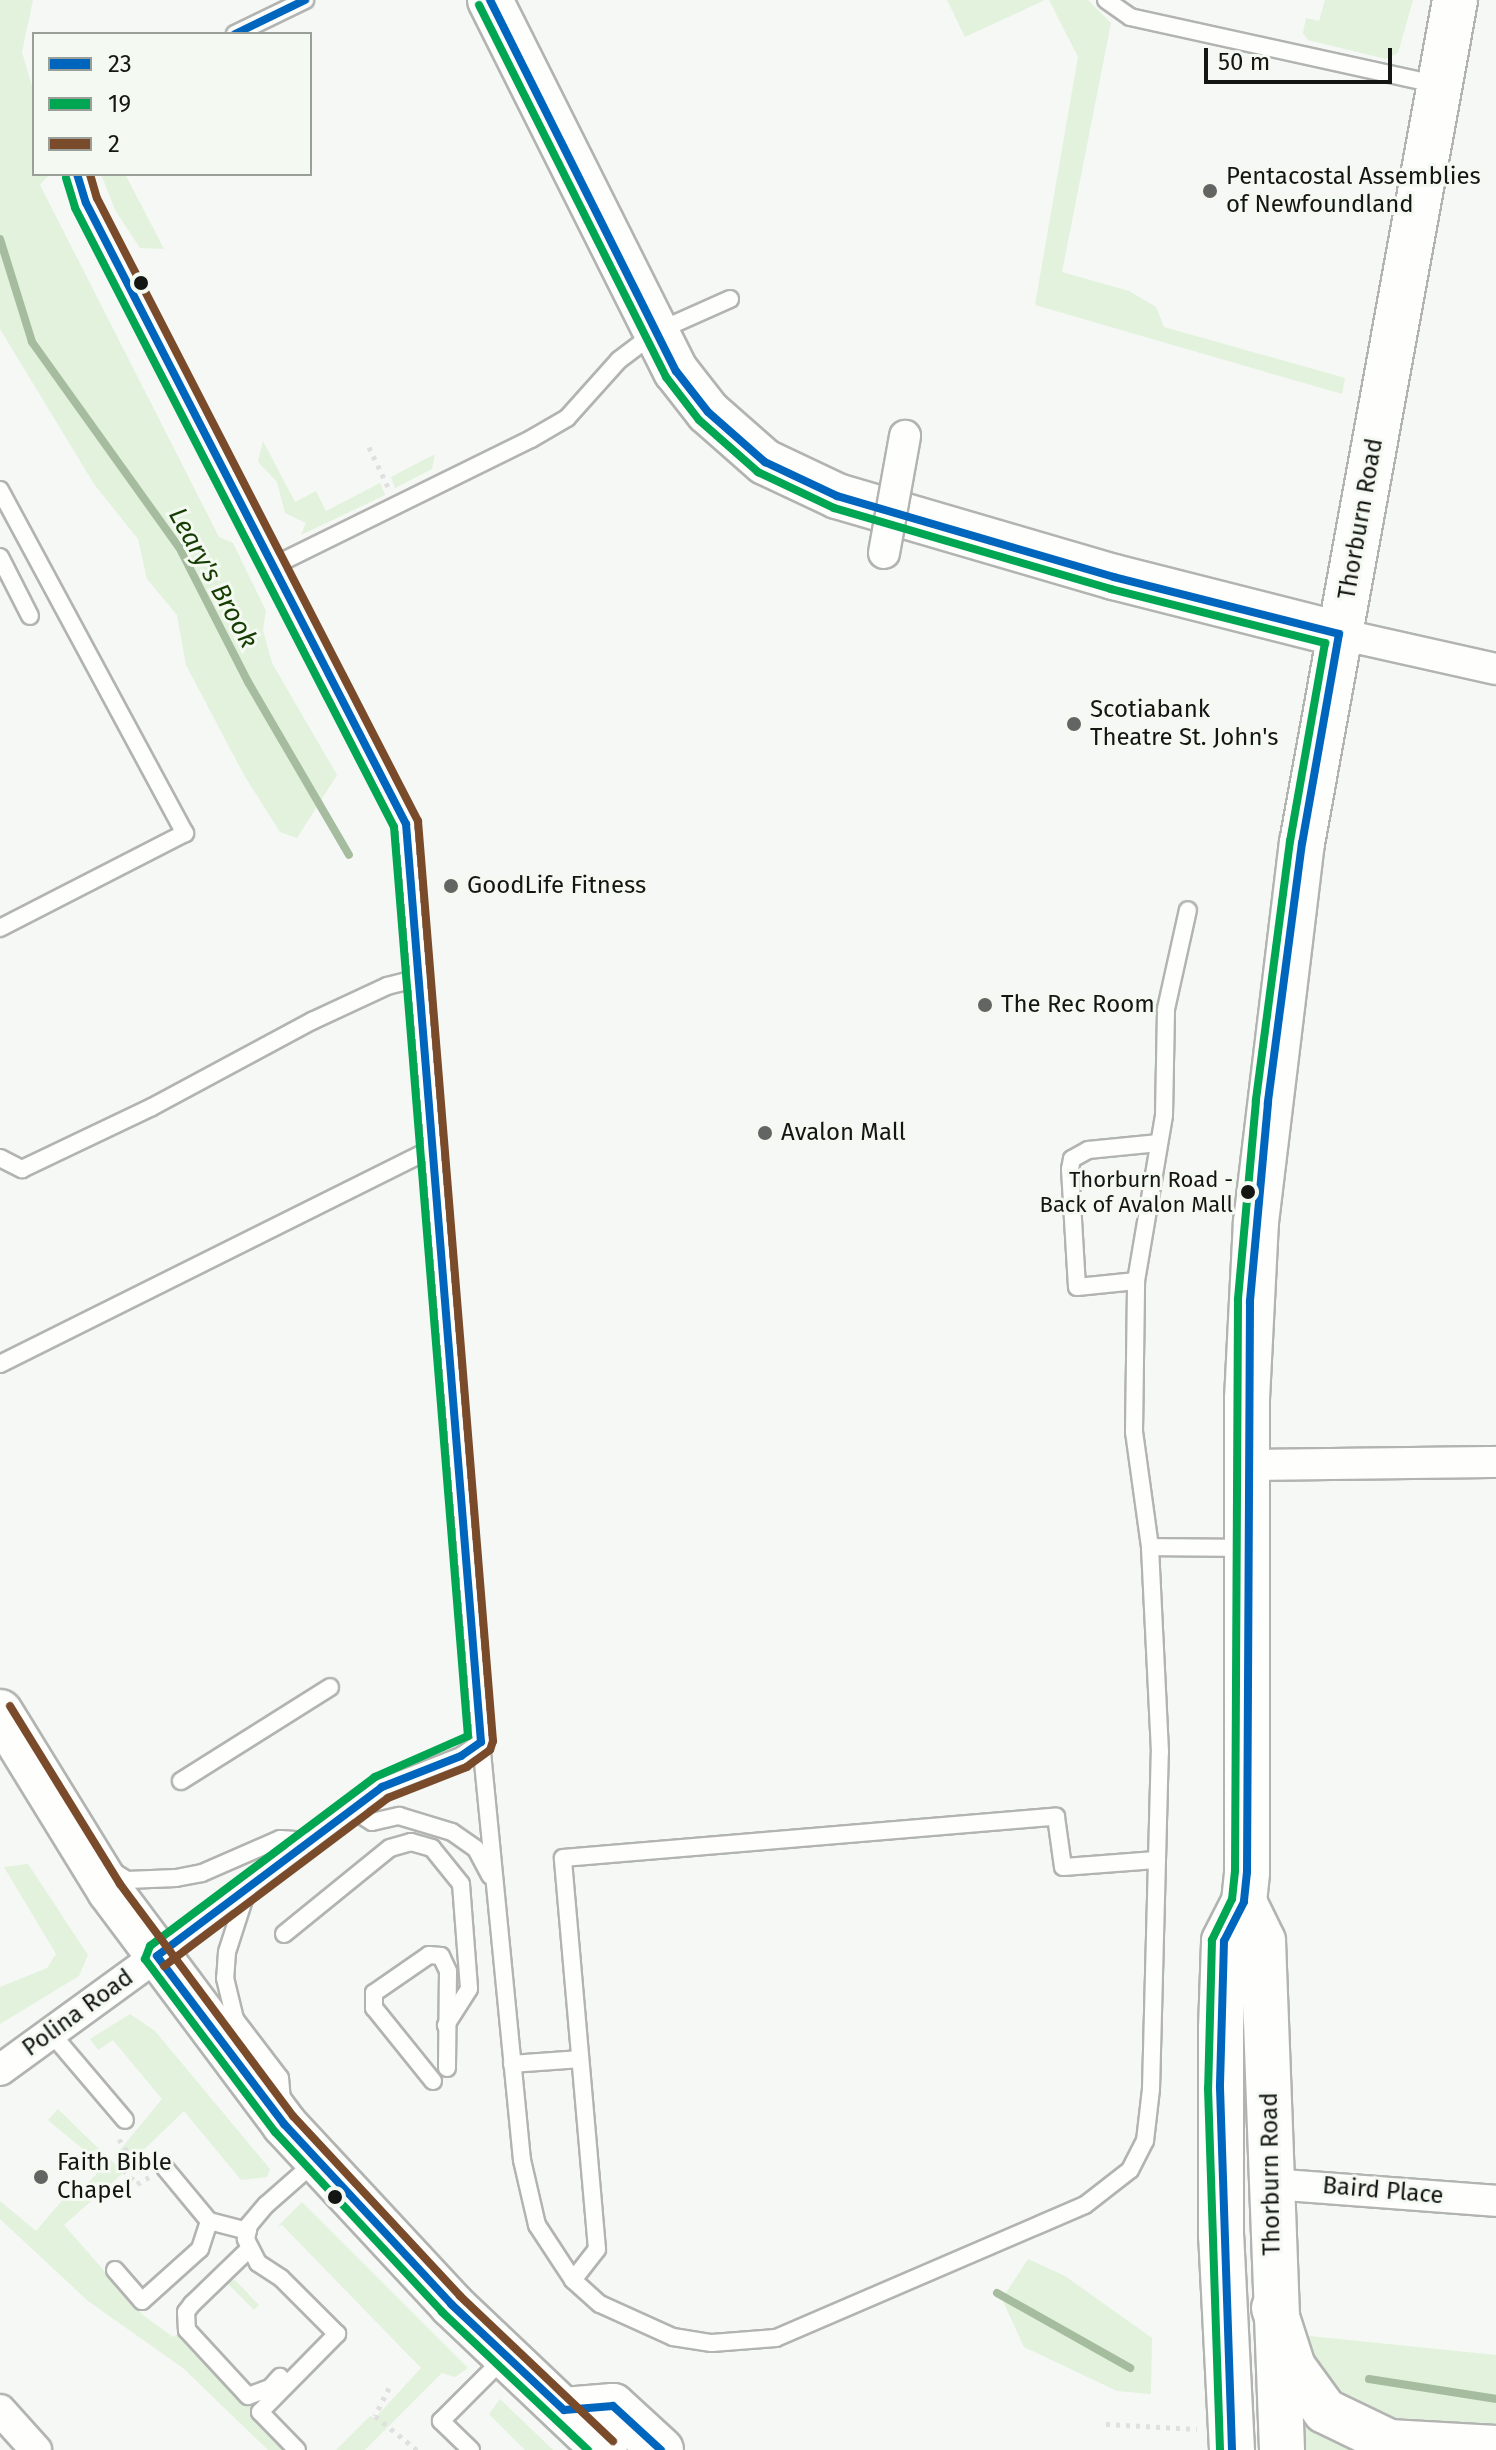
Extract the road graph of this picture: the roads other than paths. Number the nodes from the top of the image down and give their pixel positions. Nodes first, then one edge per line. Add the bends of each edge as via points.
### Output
1 (305, 0) edge
2 (490, 0) edge
3 (1106, 0) edge
4 (1455, 0) edge
5 (239, 32) edge
6 (1440, 85) junction
7 (78, 176) edge
8 (730, 299) dead end
9 (656, 332) junction
10 (905, 436) dead end
11 (0, 490) edge
12 (884, 553) dead end
13 (0, 557) edge
14 (275, 565) junction
15 (30, 616) dead end
16 (1339, 634) junction
17 (1496, 669) edge
18 (1188, 910) dead end
19 (0, 928) edge
20 (420, 978) junction
21 (1159, 1143) junction
22 (433, 1148) junction
23 (0, 1158) edge
24 (1136, 1281) junction
25 (0, 1364) edge
26 (1496, 1462) edge
27 (1246, 1465) junction
28 (1150, 1547) junction
29 (1246, 1548) junction
30 (330, 1687) dead end
31 (0, 1712) edge
32 (481, 1742) junction
33 (181, 1781) dead end
34 (353, 1810) junction
35 (310, 1841) junction
36 (84, 1849) junction
37 (1156, 1860) junction
38 (495, 1884) junction
39 (248, 1887) junction
40 (1244, 1902) junction
41 (284, 1934) dead end
42 (157, 1956) junction
43 (446, 2025) junction
44 (51, 2033) junction
45 (580, 2059) junction
46 (512, 2064) junction
47 (447, 2068) dead end
48 (0, 2070) edge
49 (433, 2081) dead end
50 (125, 2120) dead end
51 (284, 2124) junction
52 (317, 2160) junction
53 (165, 2168) road end
54 (1271, 2184) junction
55 (1496, 2201) edge
56 (209, 2221) junction
57 (248, 2231) junction
58 (248, 2250) junction
59 (115, 2270) dead end
60 (573, 2280) junction
61 (1274, 2308) junction
62 (329, 2325) junction
63 (506, 2356) junction
64 (0, 2410) edge
65 (564, 2410) junction
66 (1215, 2439) edge
67 (1496, 2448) edge
68 (36, 2450) edge
69 (297, 2450) edge
70 (471, 2450) edge
71 (605, 2450) edge
72 (661, 2450) edge
73 (1282, 2450) edge

1 - 5 lane
2 - 9 main road
3 - 6 lane via 1130,17
4 - 6 main road, Thorburn Road
6 - 16 main road, Thorburn Road
7 - 14 lane via 86,203
8 - 9 lane
9 - 14 lane via 619,360 567,418
9 - 16 main road via 676,371 708,412 765,462 811,486 1114,577
10 - 12 street, bridge
11 - 19 lane via 185,833
13 - 15 lane
14 - 20 lane via 406,824
16 - 17 street
16 - 27 main road, Thorburn Road via 1302,843 1268,1103 1250,1301
18 - 21 lane via 1166,1009
20 - 22 lane
20 - 23 lane via 387,986 312,1021 22,1169
21 - 24 lane
21 - 24 lane via 1088,1150 1072,1159 1070,1169 1077,1287
22 - 25 lane
22 - 32 lane
24 - 28 lane via 1134,1432
26 - 27 street
27 - 29 main road, Thorburn Road
28 - 29 lane
28 - 37 lane via 1160,1752
29 - 40 main road, Thorburn Road
30 - 33 lane
31 - 36 main road
32 - 34 lane via 461,1756 382,1787
32 - 38 lane
34 - 35 lane
34 - 38 lane via 372,1822 399,1816 452,1832 476,1849
35 - 36 lane via 280,1839 202,1873 127,1880
35 - 39 lane
36 - 42 main road
37 - 45 lane via 1063,1867 1056,1817 563,1858
37 - 60 lane via 1145,2141 1130,2170 1108,2190 1052,2221 776,2338 712,2343 673,2337 600,2304
38 - 46 lane
39 - 42 lane
39 - 51 lane via 227,1952 225,1978 235,2019 280,2078
40 - 54 main road, Thorburn Road via 1263,1941
40 - 66 main road, Thorburn Road via 1224,1941
41 - 43 lane via 390,1848 411,1842 432,1848 461,1884 469,1989
42 - 44 street, Polina Road
42 - 51 main road
43 - 47 lane
43 - 49 lane via 448,1971 441,1956 429,1955 374,1993 374,2008
44 - 48 street, Polina Road
44 - 50 lane
45 - 46 lane
45 - 60 lane via 597,2249
46 - 60 lane via 526,2190 537,2225
51 - 52 main road
52 - 57 lane via 266,2205
52 - 63 main road
53 - 56 lane
54 - 55 street, Baird Place
54 - 61 main road, Thorburn Road
56 - 57 lane
56 - 59 lane via 200,2249 142,2301
57 - 58 lane
58 - 62 lane
58 - 62 lane via 186,2312 193,2340 238,2390 248,2396 270,2388
61 - 67 main road via 1308,2395 1334,2417 1389,2442
61 - 73 main road, Thorburn Road
62 - 69 lane via 337,2334 260,2412
63 - 65 main road
63 - 70 lane via 441,2421
64 - 68 street
65 - 71 main road
65 - 72 main road via 613,2406

